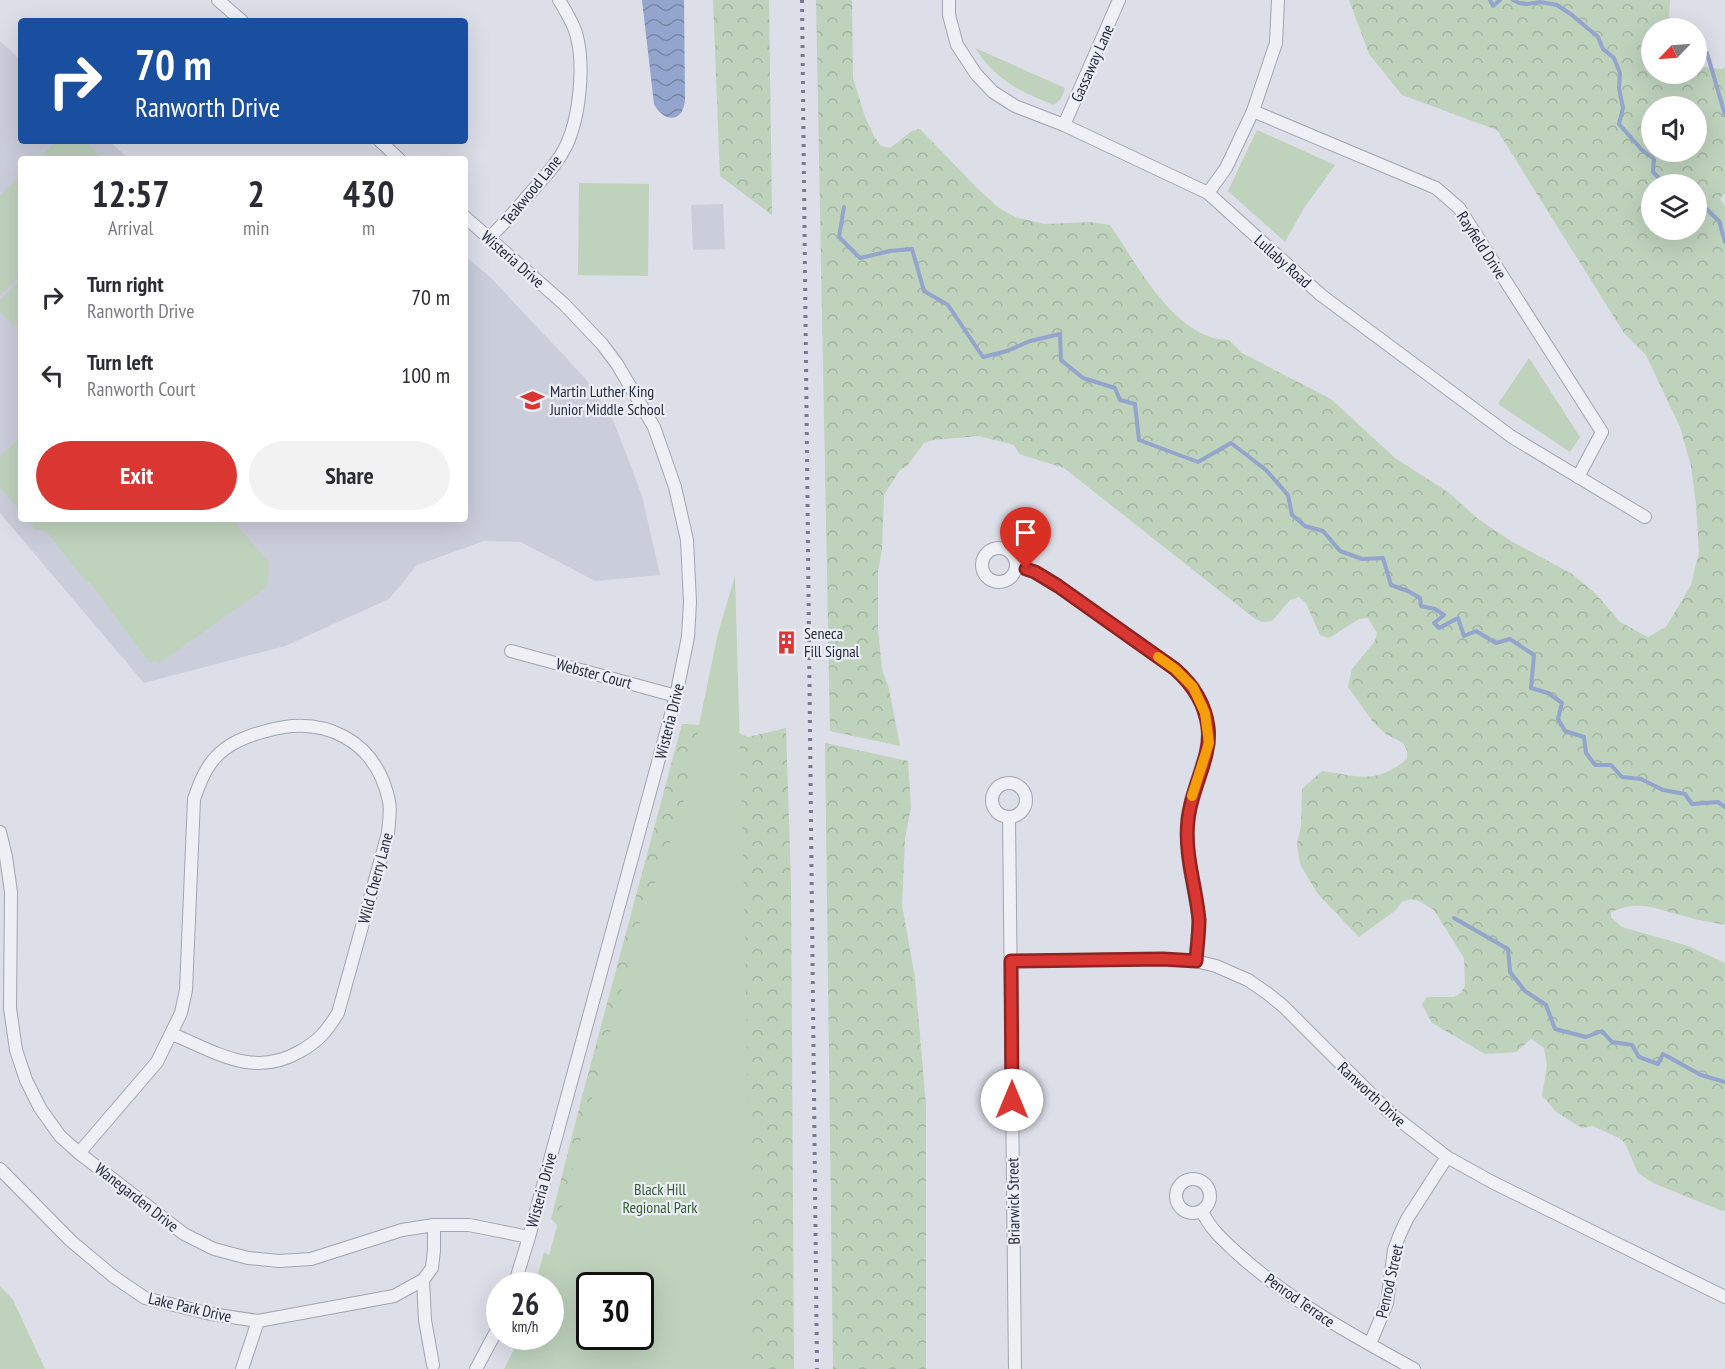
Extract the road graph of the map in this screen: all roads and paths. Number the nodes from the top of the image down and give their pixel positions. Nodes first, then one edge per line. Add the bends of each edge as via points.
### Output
1 (218, 0) edge
2 (559, 0) edge
3 (949, 0) edge
4 (1119, 0) edge
5 (1278, 0) edge
6 (239, 18) edge
7 (1253, 111) junction
8 (1064, 125) junction
9 (383, 144) edge
10 (396, 156) edge
11 (1208, 192) junction
12 (468, 220) edge
13 (489, 238) junction
14 (1578, 477) junction
15 (1645, 517) dead end
16 (1016, 567) dead end
17 (512, 651) dead end
18 (676, 696) junction
19 (1009, 817) dead end
20 (0, 832) edge
21 (1011, 961) junction
22 (1196, 961) junction
23 (172, 1034) junction
24 (79, 1153) junction
25 (1448, 1157) junction
26 (0, 1169) edge
27 (1202, 1211) dead end
28 (434, 1225) junction
29 (529, 1237) junction
30 (518, 1272) edge
31 (423, 1280) junction
32 (1725, 1297) edge
33 (258, 1321) junction
34 (1370, 1344) junction
35 (486, 1350) edge
36 (433, 1365) dead end
37 (242, 1369) edge
38 (476, 1369) edge
39 (1015, 1369) edge
40 (1414, 1369) edge

1 - 6 street
2 - 13 street, Teakwood Lane via 576,32 579,55 579,100 570,134 555,164
3 - 8 street, Lullaby Road via 957,45 976,74 1014,106
4 - 8 street, Gassaway Lane
5 - 7 street via 1276,42
7 - 11 street via 1226,168
7 - 14 street, Rayfield Drive via 1436,188 1459,208 1602,432
8 - 11 street, Lullaby Road
9 - 10 street
11 - 14 street, Lullaby Road via 1321,295 1512,437
12 - 13 street, Wisteria Drive
13 - 18 street, Wisteria Drive via 564,304 602,344 654,427 675,487 687,540 690,614
14 - 15 street, Lullaby Road
16 - 22 street via 1051,582 1175,669 1193,687 1202,704 1209,743 1191,800 1187,831 1198,918
17 - 18 street, Webster Court
18 - 29 street, Wisteria Drive
19 - 21 street, Briarwick Street
20 - 24 street, Wanegarden Drive via 11,891 10,1008 16,1050 40,1108 60,1136
21 - 22 street, Ranworth Drive
21 - 39 street, Briarwick Street
22 - 25 street, Ranworth Drive via 1230,972 1267,993 1389,1112
23 - 23 street, Wild Cherry Lane via 186,990 194,799 204,772 228,746 276,728 312,726 346,737 364,750 382,775 390,803 388,833 338,1013 315,1043 285,1060 265,1064 244,1063
23 - 24 street, Wild Cherry Lane via 157,1062
24 - 28 street, Wanegarden Drive via 184,1234 214,1249 248,1258 311,1259 402,1230
25 - 32 street, Ranworth Drive
25 - 34 street, Penrod Street via 1400,1234 1387,1303
26 - 33 street, Lake Park Drive via 71,1241 145,1298
27 - 34 street, Penrod Terrace via 1213,1230 1253,1266 1324,1318
28 - 29 street, Wanegarden Drive via 469,1225
28 - 31 street via 432,1268
29 - 30 street, Wisteria Drive
31 - 33 street, Lake Park Drive via 394,1296
31 - 36 street
33 - 37 street
34 - 40 street, Penrod Terrace
35 - 38 street

